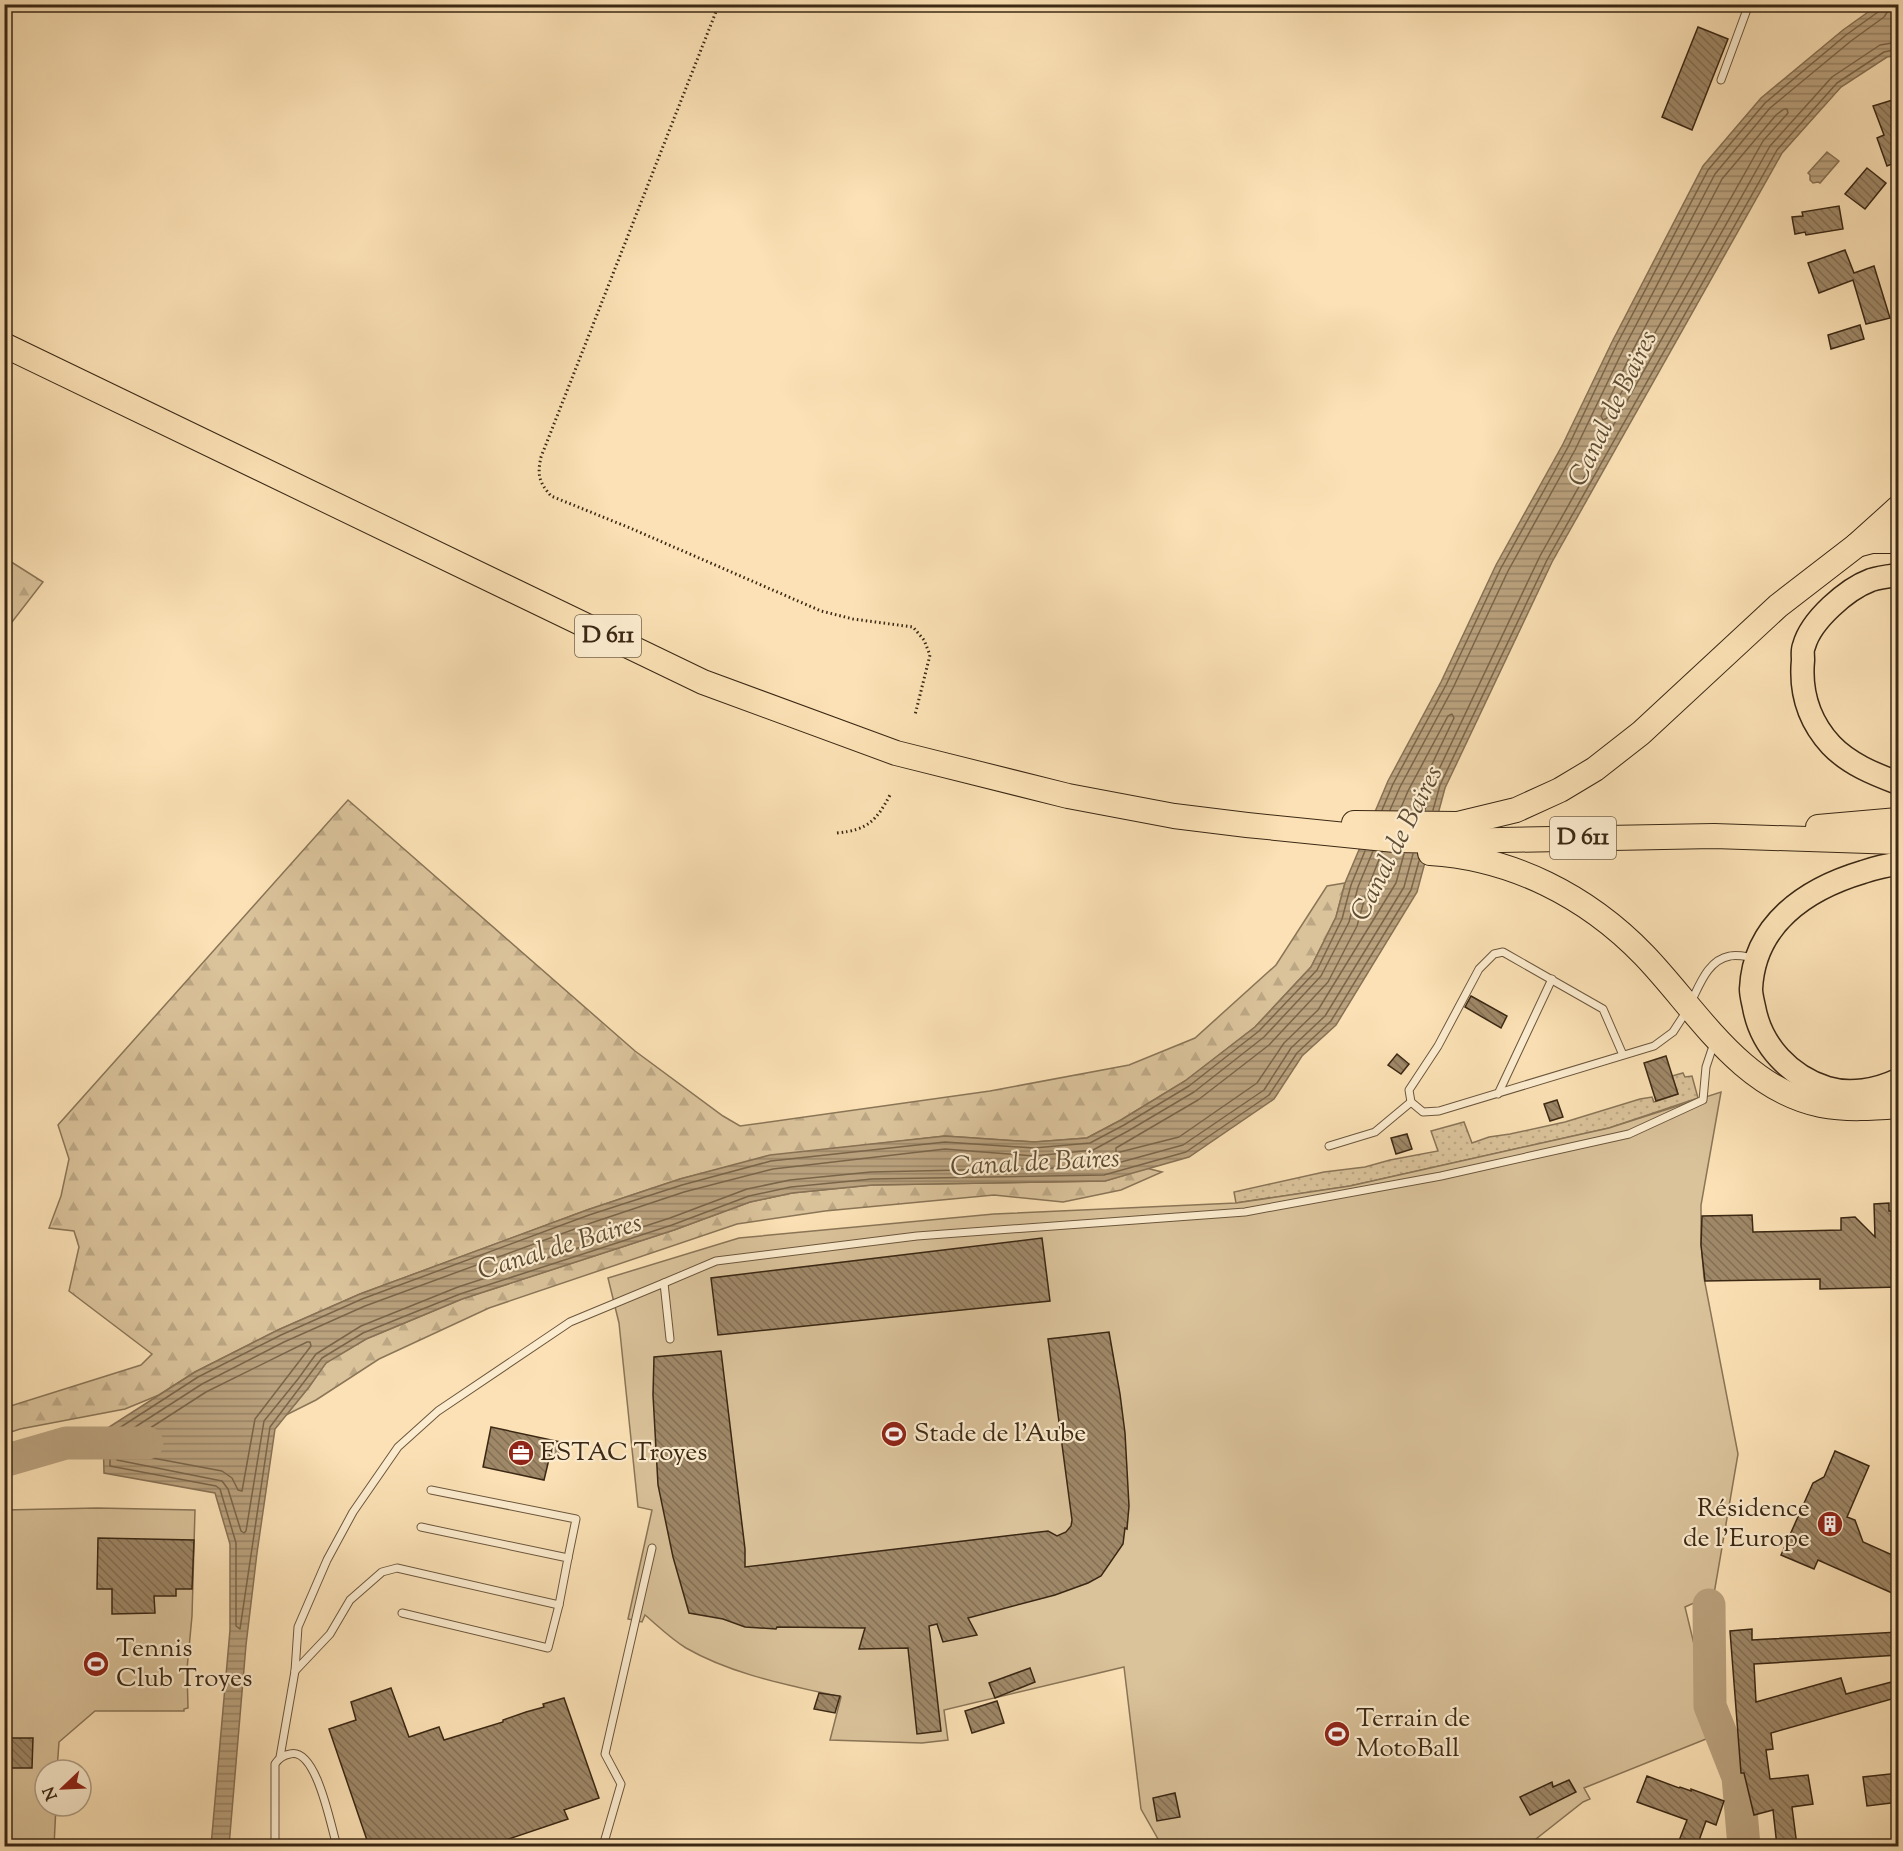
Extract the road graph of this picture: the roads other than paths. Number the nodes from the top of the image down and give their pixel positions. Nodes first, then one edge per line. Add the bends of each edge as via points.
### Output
1 (1749, 4) edge
2 (1721, 80) dead end
3 (4, 345) edge
4 (1899, 508) edge
5 (1899, 541) edge
6 (1857, 545) junction
7 (1899, 575) edge
8 (1899, 783) edge
9 (1899, 820) edge
10 (1343, 829) junction
11 (1714, 836) junction
12 (1452, 840) junction
13 (1899, 842) edge
14 (1899, 864) edge
15 (1758, 959) junction
16 (1552, 979) junction
17 (1689, 1007) junction
18 (1716, 1037) junction
19 (1623, 1055) junction
20 (1899, 1080) edge
21 (1498, 1094) junction
22 (1411, 1102) junction
23 (1899, 1106) edge
24 (1329, 1146) dead end
25 (664, 1283) junction
26 (670, 1340) dead end
27 (431, 1490) dead end
28 (421, 1527) dead end
29 (652, 1548) dead end
30 (568, 1558) junction
31 (559, 1605) junction
32 (402, 1613) dead end
33 (295, 1671) junction
34 (279, 1757) junction
35 (274, 1846) edge
36 (337, 1846) edge
37 (603, 1846) edge

1 - 2 lane
3 - 10 highway, D 611 via 704,682 896,753 1068,796 1174,816 1247,825
4 - 6 highway
5 - 6 highway
6 - 12 highway via 1778,606 1641,733 1595,769 1560,790
7 - 8 main road via 1873,579 1828,609 1804,646 1802,686 1818,729 1832,746 1851,762
9 - 11 highway, D 611
10 - 12 highway via 1395,840
10 - 12 highway via 1372,822
11 - 12 highway, D 611
11 - 13 highway, D 611
12 - 17 highway via 1572,897 1645,955
14 - 15 main road via 1824,885 1799,901 1769,932
15 - 17 lane via 1732,955 1714,962
15 - 20 main road via 1751,990 1756,1020 1776,1055 1790,1068 1828,1089 1876,1089
16 - 19 lane via 1604,1009
16 - 21 lane
16 - 22 lane via 1503,952 1494,954 1479,969 1438,1046 1409,1090
17 - 18 highway
17 - 19 lane via 1673,1032 1654,1046
18 - 23 highway via 1761,1080 1800,1100 1864,1109
18 - 25 lane via 1706,1067 1703,1100 1629,1134 1442,1176 1245,1212 882,1240 716,1261
19 - 21 lane
21 - 22 lane via 1439,1111 1423,1112
22 - 24 lane via 1374,1132
25 - 26 lane
25 - 33 lane via 570,1322 438,1411 398,1447 353,1512 327,1560 298,1627
27 - 30 lane via 576,1519
28 - 30 lane
29 - 37 lane via 605,1754 621,1784
30 - 31 lane
31 - 32 lane via 548,1648
31 - 33 lane via 397,1568 382,1572 350,1600 330,1634
33 - 34 lane
34 - 35 lane via 275,1764
34 - 36 lane via 299,1754 309,1763 317,1777

